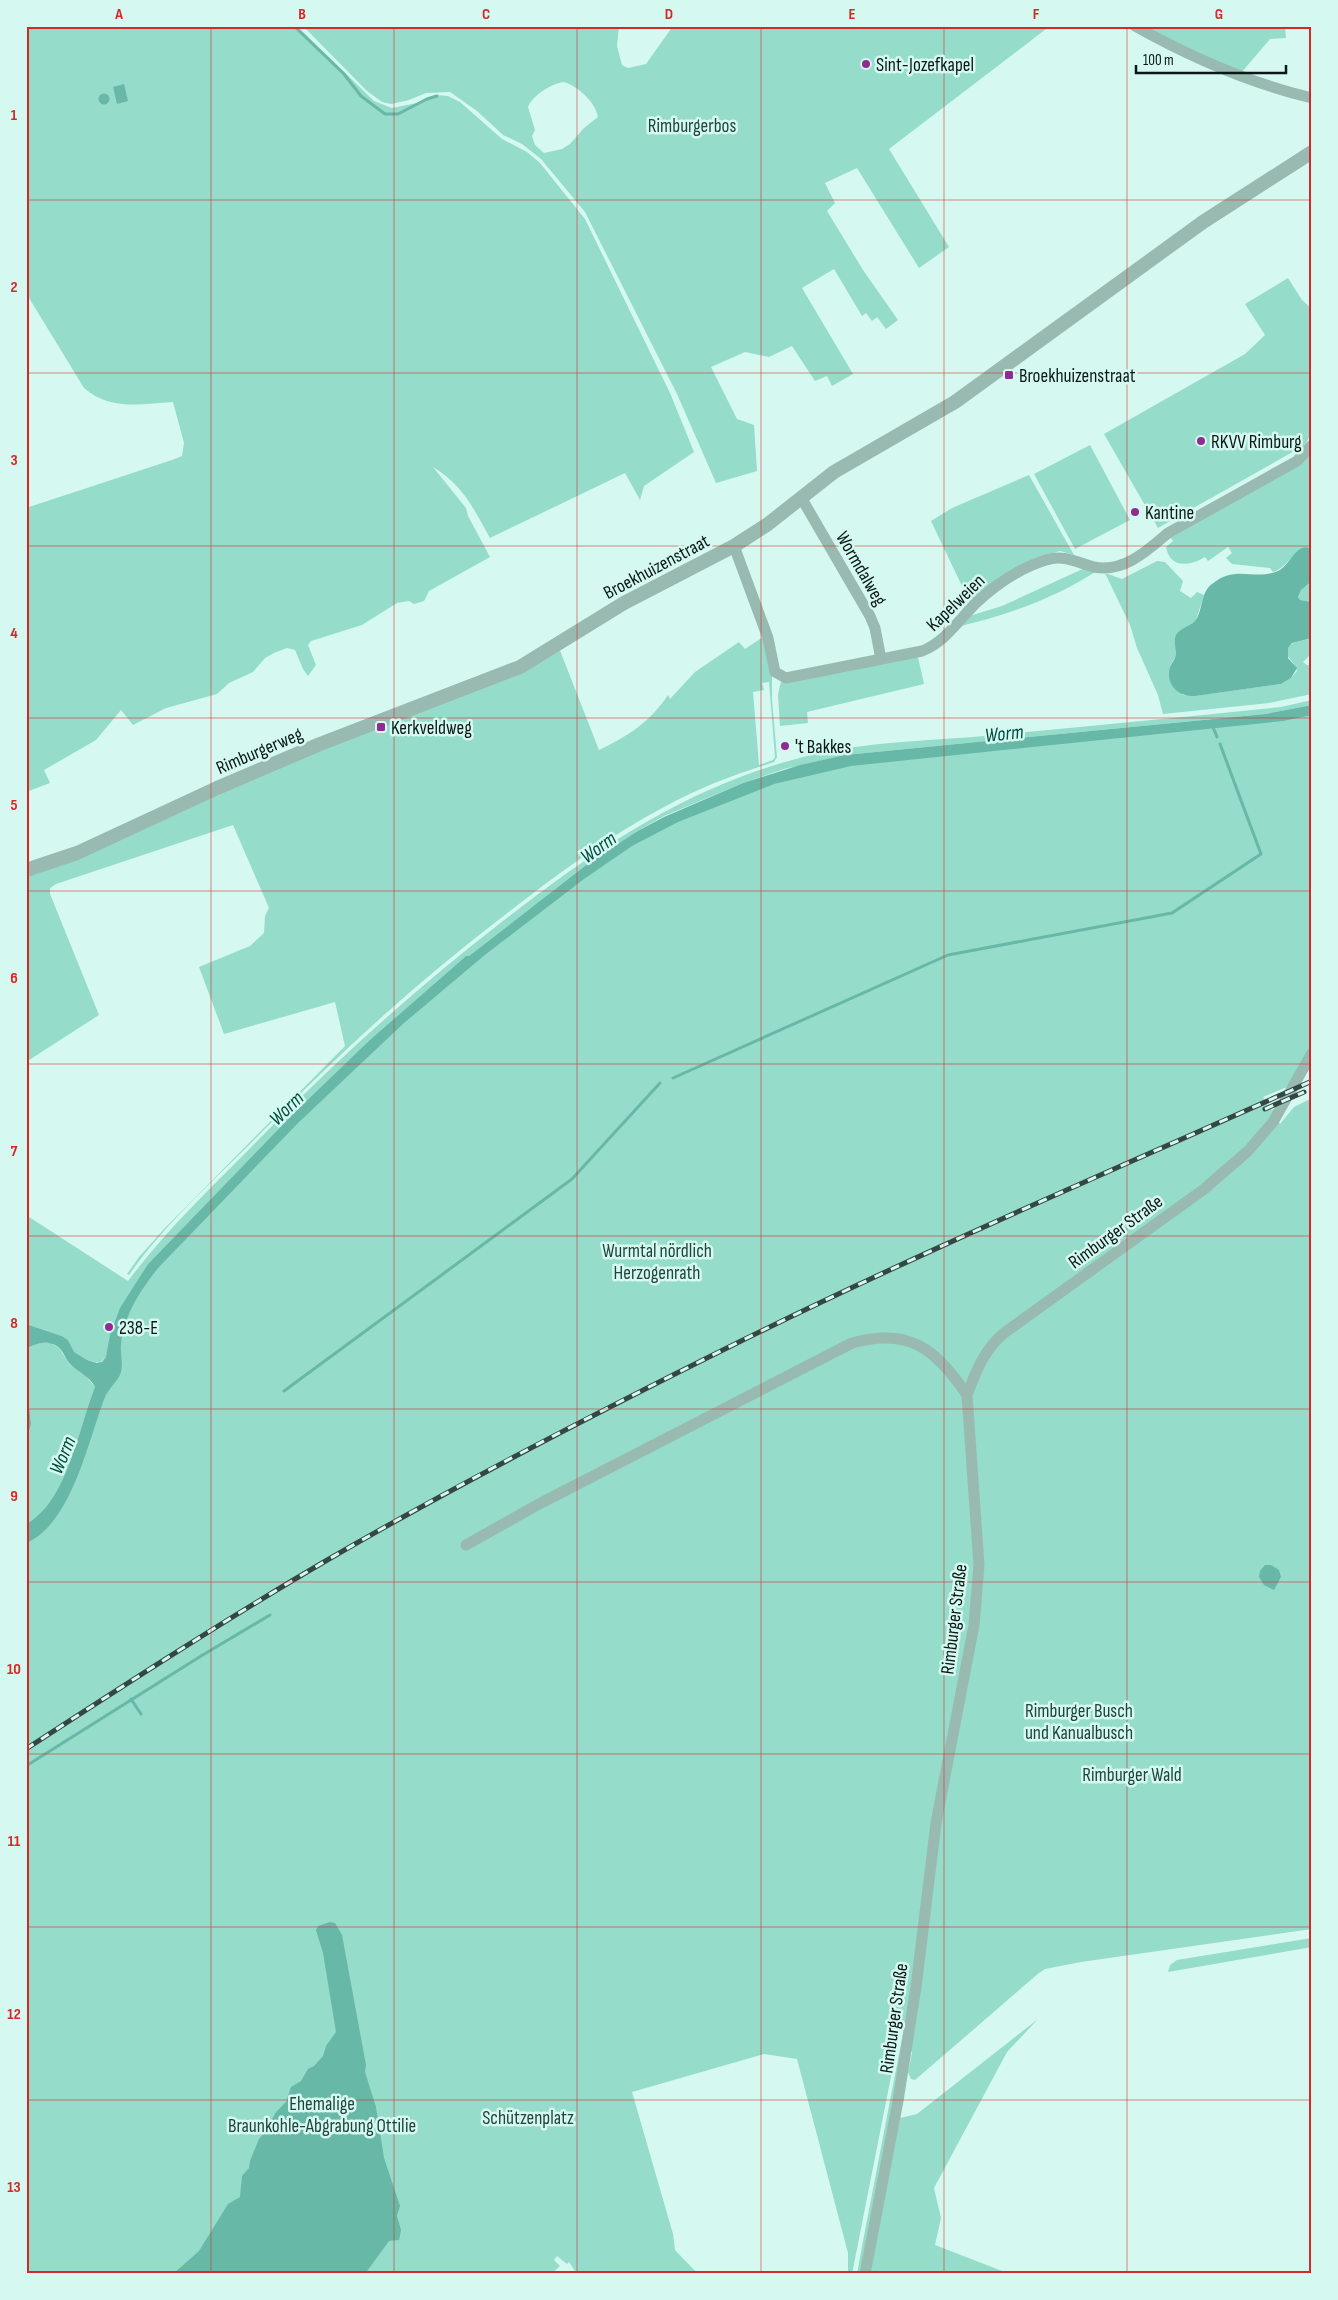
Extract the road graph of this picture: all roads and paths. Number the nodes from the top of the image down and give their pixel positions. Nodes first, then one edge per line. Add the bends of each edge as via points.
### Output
1 (1136, 26) edge
2 (1312, 98) edge
3 (1312, 152) edge
4 (1312, 445) edge
5 (802, 499) junction
6 (734, 546) junction
7 (881, 659) junction
8 (510, 672) joint
9 (26, 870) edge
10 (1312, 1054) edge
11 (968, 1395) junction
12 (466, 1545) dead end
13 (865, 2274) edge

1 - 2 street via 1223,70
3 - 5 street, Broekhuizenstraat via 1203,222 955,402 834,472
4 - 7 street, Kapelweien via 1296,461 1173,529 1128,563 1101,568 1065,558 1046,560 1019,572 982,597 933,647
5 - 6 street, Broekhuizenstraat
5 - 7 street, Wormdalweg via 870,616
6 - 7 street, Kapelweien via 768,638 777,674 786,678
6 - 8 street, Broekhuizenstraat via 624,603
8 - 9 street, Rimburgerweg via 320,744 77,853
10 - 11 street, Rimburger Straße via 1273,1122 1248,1150 1203,1190 993,1343 980,1362
11 - 12 street via 942,1362 910,1341 883,1336 852,1343
11 - 13 street, Rimburger Straße via 979,1565 974,1625 936,1823 914,2002

